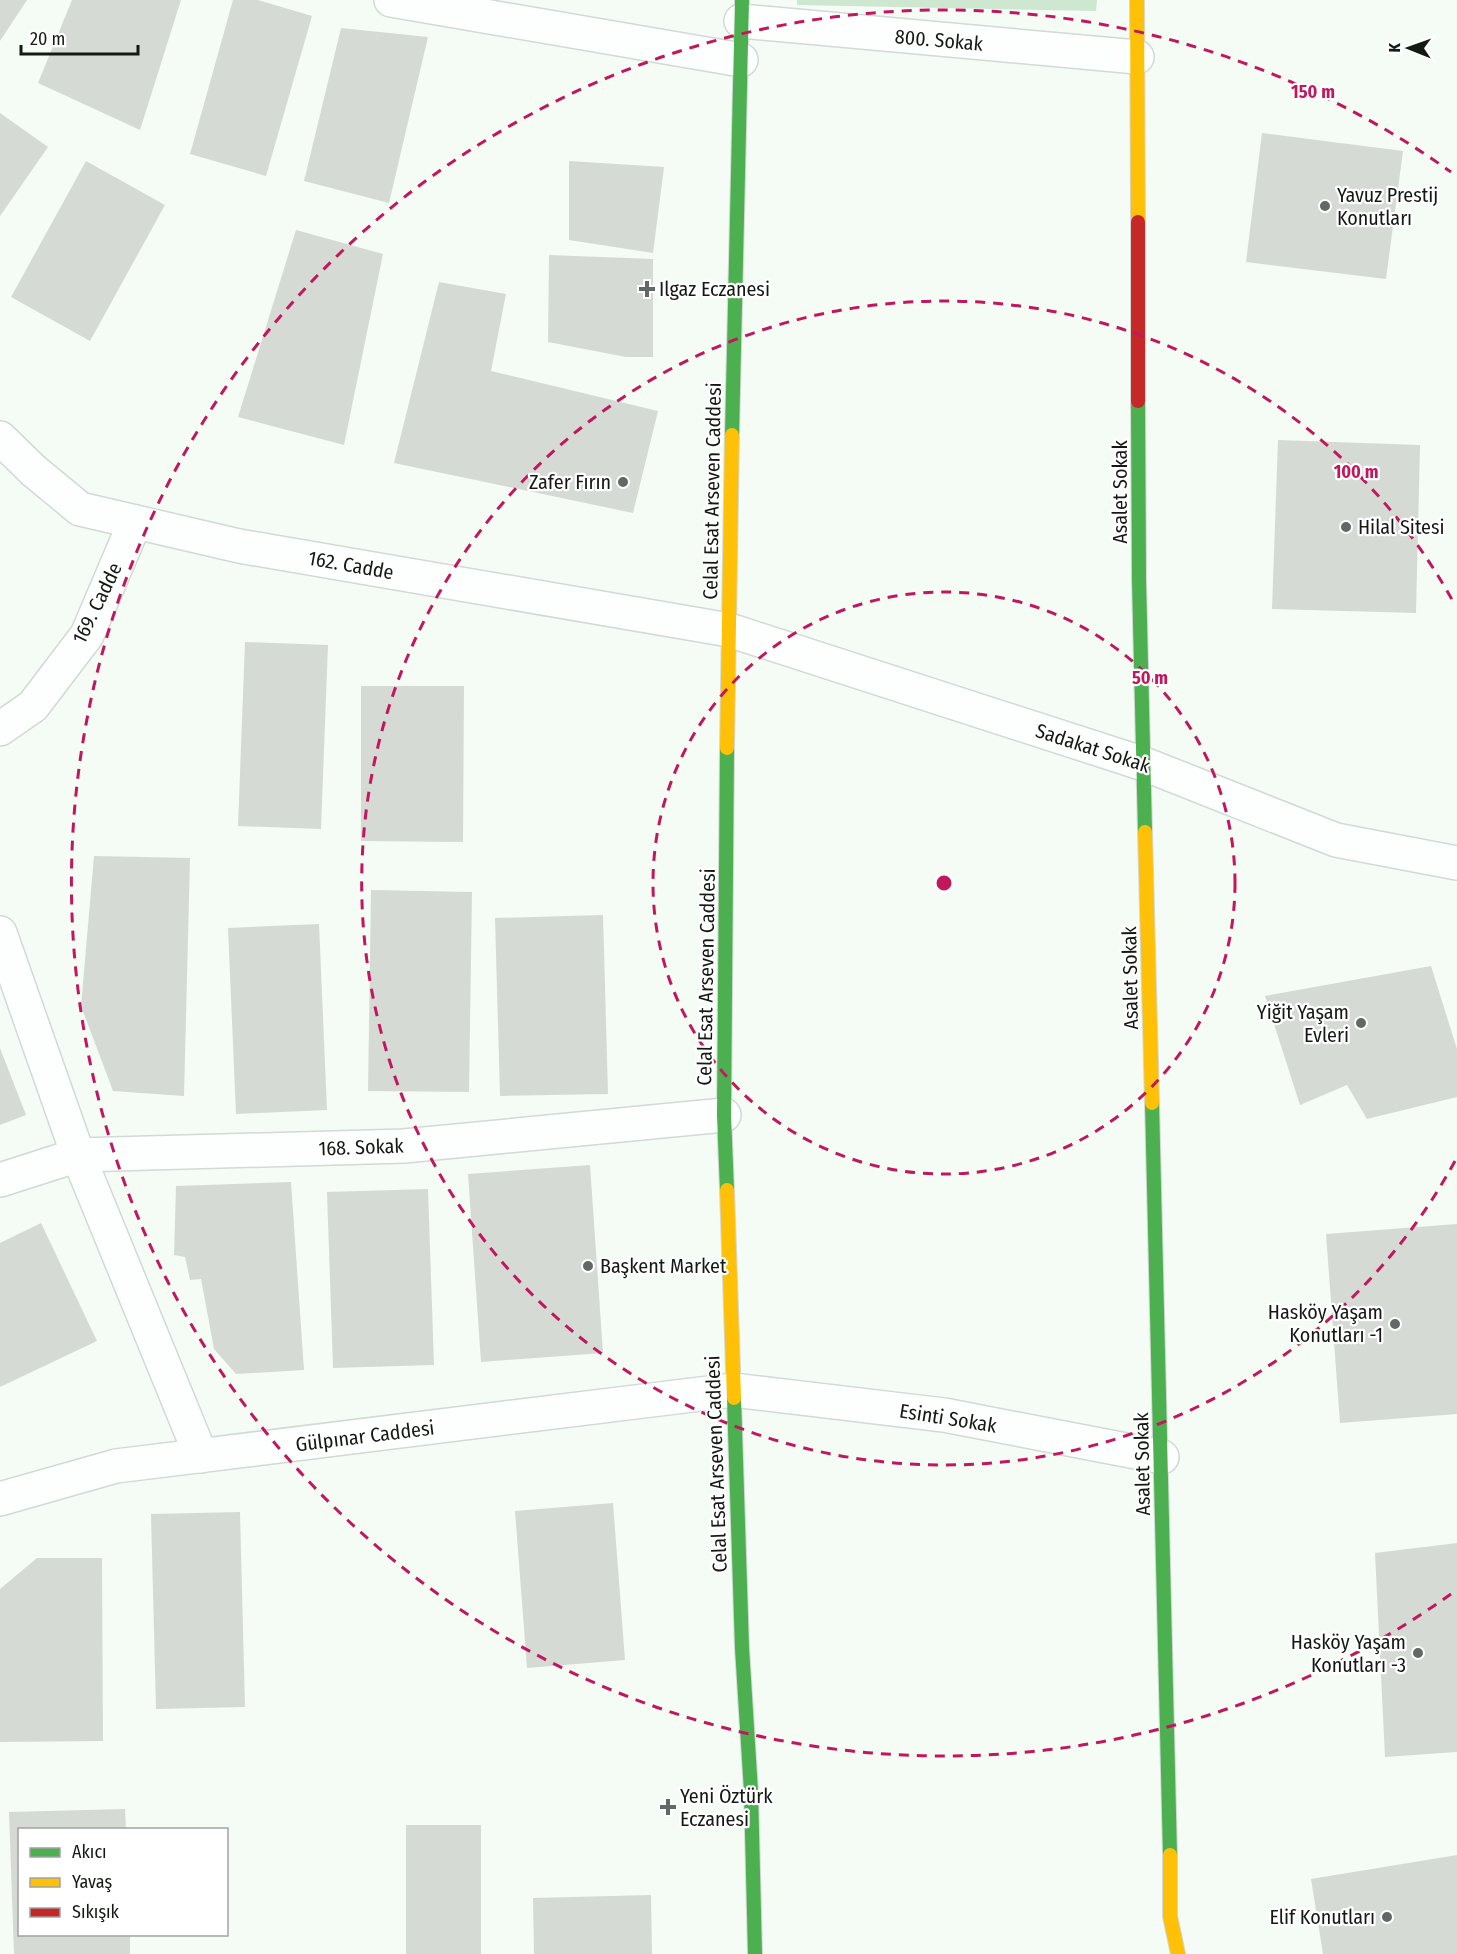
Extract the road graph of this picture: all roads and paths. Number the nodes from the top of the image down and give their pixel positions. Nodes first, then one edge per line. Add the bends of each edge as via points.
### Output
1 (391, 0) edge
2 (1137, 0) edge
3 (742, 10) edge
4 (1137, 57) junction
5 (741, 60) junction
6 (0, 438) edge
7 (135, 522) junction
8 (729, 630) junction
9 (0, 729) edge
10 (1144, 764) junction
11 (1457, 863) edge
12 (0, 933) edge
13 (724, 1115) junction
14 (78, 1155) junction
15 (0, 1180) edge
16 (733, 1390) junction
17 (201, 1456) junction
18 (1162, 1457) junction
19 (0, 1499) edge
20 (755, 1954) edge
21 (1178, 1954) edge

1 - 5 street
2 - 4 street, Asalet Sokak
3 - 4 street, 800. Sokak
3 - 5 street, Celal Esat Arseven Caddesi
4 - 10 street, Asalet Sokak via 1139,580
5 - 8 street, Celal Esat Arseven Caddesi
6 - 7 street, 162. Cadde via 80,509
7 - 8 street, 162. Cadde via 239,546
7 - 9 street, 169. Cadde via 87,635 33,706
8 - 10 street, Sadakat Sokak
8 - 13 street, Celal Esat Arseven Caddesi
10 - 11 street, Sadakat Sokak via 1336,840
10 - 18 street, Asalet Sokak
12 - 14 street
13 - 14 street, 168. Sokak via 404,1146
13 - 16 street, Celal Esat Arseven Caddesi
14 - 15 street, 168. Sokak
14 - 17 street
16 - 17 street, Gülpınar Caddesi
16 - 18 street, Esinti Sokak via 944,1415
16 - 20 street, Celal Esat Arseven Caddesi
17 - 19 street, Gülpınar Caddesi via 116,1466
18 - 21 street, Asalet Sokak via 1170,1916

